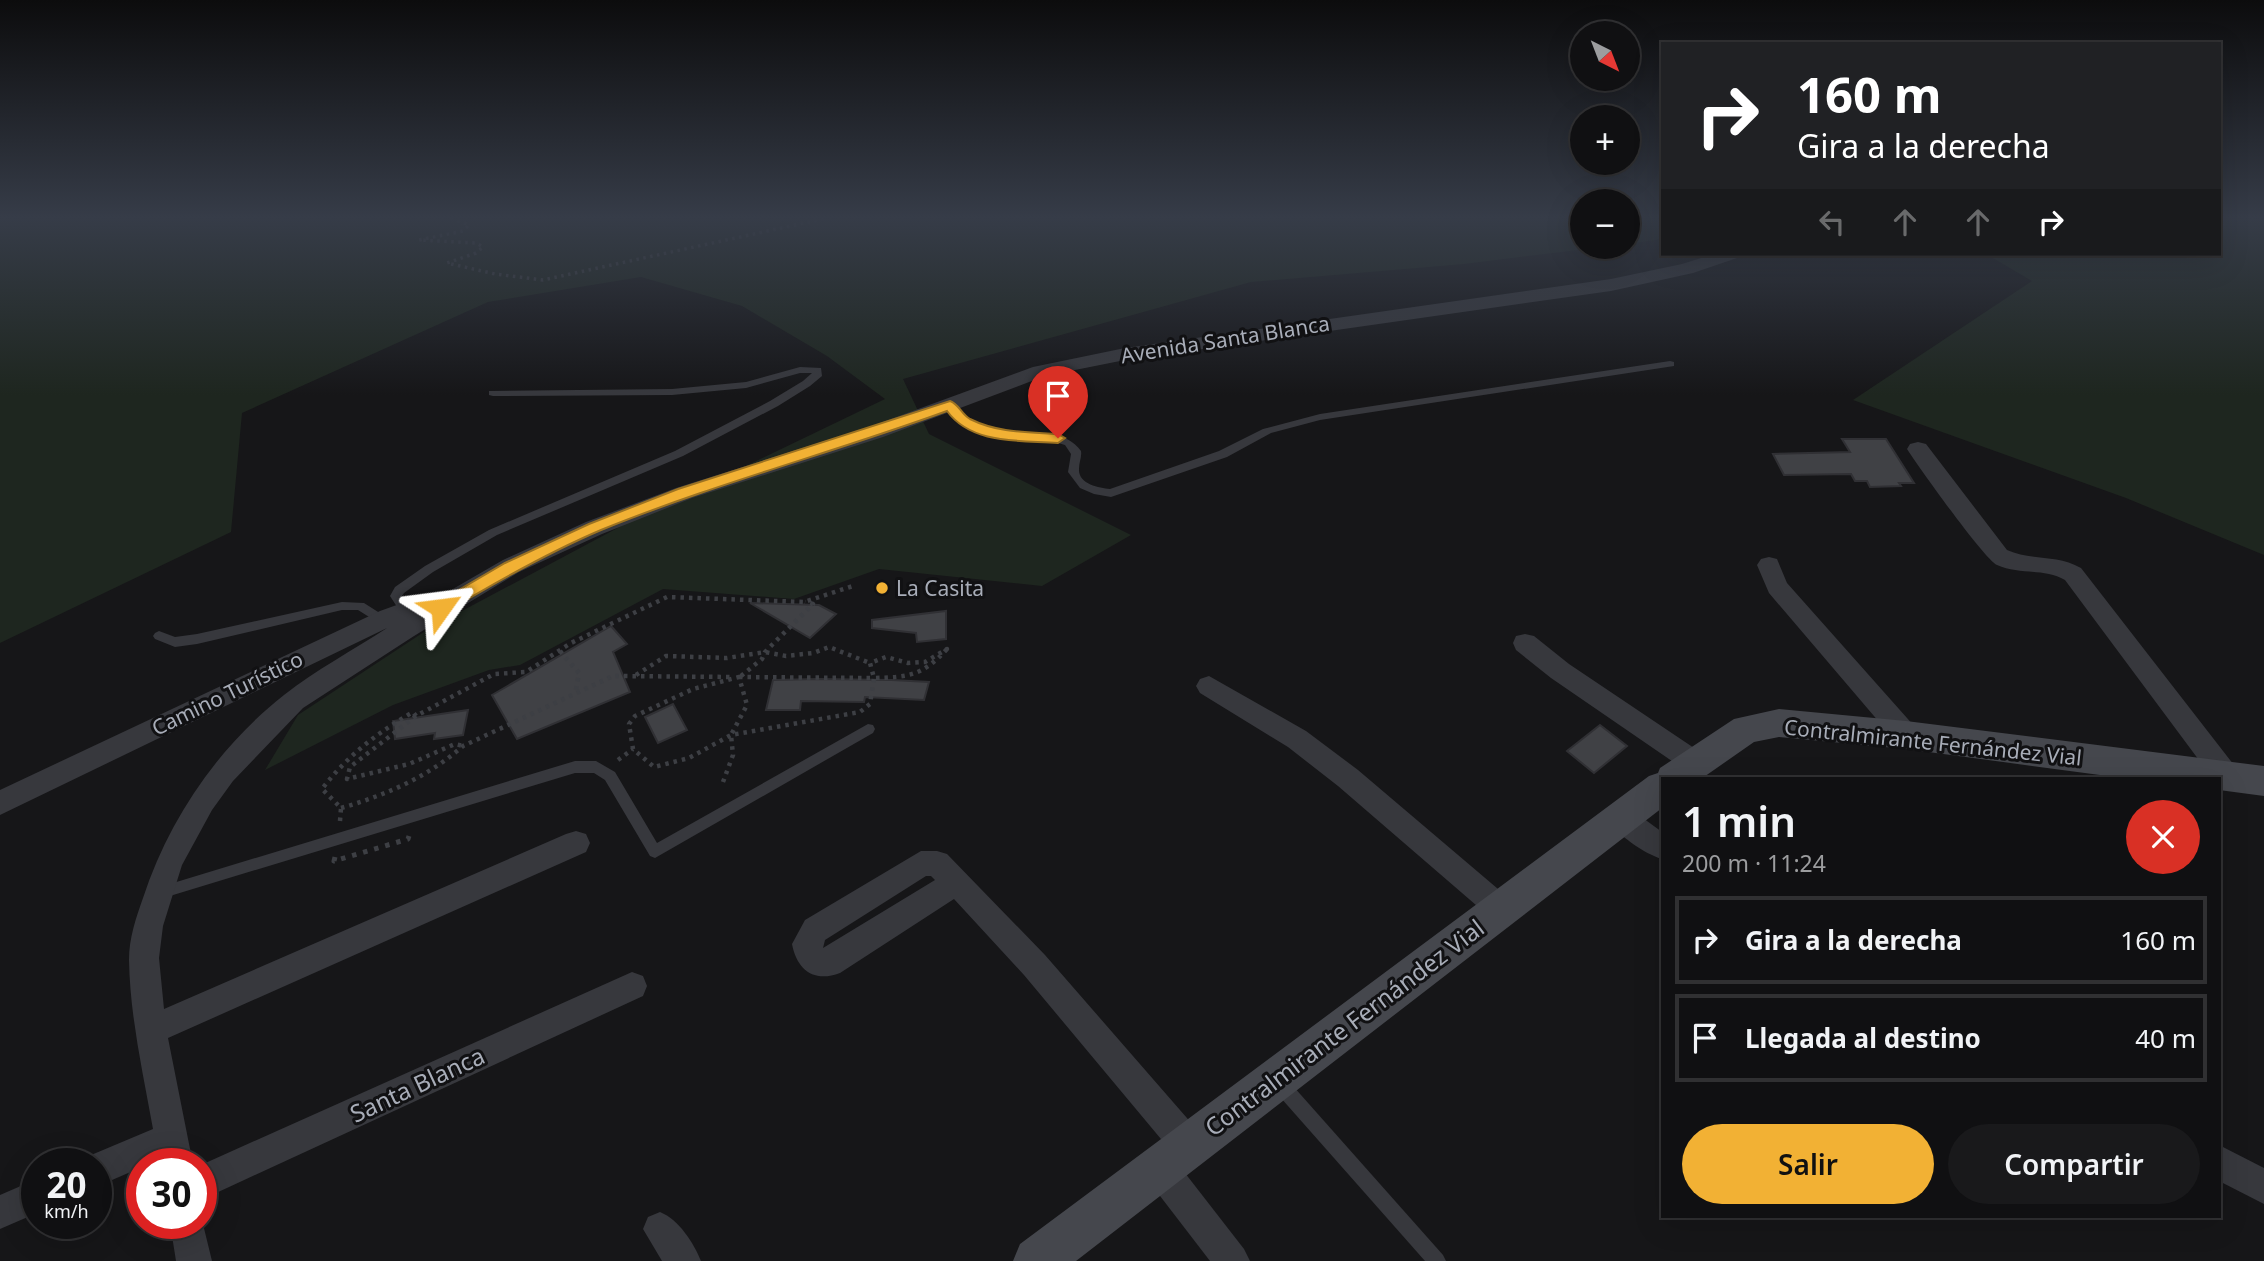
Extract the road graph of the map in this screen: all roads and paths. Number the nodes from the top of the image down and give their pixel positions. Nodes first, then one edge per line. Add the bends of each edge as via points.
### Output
1 (518, 277) edge
2 (557, 277) edge
3 (1650, 277) edge
4 (1670, 364) dead end
5 (493, 393) dead end
6 (950, 405) junction
7 (1918, 449) dead end
8 (1769, 565) dead end
9 (856, 585) dead end
10 (458, 597) junction
11 (804, 602) junction
12 (394, 615) junction
13 (159, 636) dead end
14 (1525, 643) dead end
15 (560, 651) junction
16 (765, 652) junction
17 (870, 663) junction
18 (634, 676) junction
19 (739, 677) junction
20 (874, 678) junction
21 (1209, 686) dead end
22 (576, 691) junction
23 (416, 716) junction
24 (868, 729) dead end
25 (731, 735) junction
26 (1906, 735) junction
27 (464, 746) junction
28 (633, 750) junction
29 (1683, 770) edge
30 (602, 771) junction
31 (2227, 777) junction
32 (723, 782) dead end
33 (2264, 782) edge
34 (1661, 788) edge
35 (0, 803) edge
36 (341, 808) junction
37 (1622, 818) junction
38 (409, 830) dead end
39 (337, 838) junction
40 (576, 843) dead end
41 (1661, 846) edge
42 (957, 882) dead end
43 (157, 894) junction
44 (1501, 909) junction
45 (632, 986) dead end
46 (151, 1030) junction
47 (1275, 1079) junction
48 (173, 1148) edge
49 (1173, 1156) junction
50 (2221, 1163) edge
51 (217, 1176) edge
52 (2264, 1187) edge
53 (21, 1203) edge
54 (0, 1212) edge
55 (660, 1229) dead end
56 (190, 1239) edge
57 (194, 1261) edge
58 (683, 1261) edge
59 (1037, 1261) edge
60 (1231, 1261) edge
61 (1437, 1261) edge

1 - 2 path
3 - 6 street, Avenida Santa Blanca via 1125,354 1040,371
4 - 6 lane via 1320,417 1267,431 1223,454 1111,493 1093,491 1075,478 1077,455 1070,443 979,430 961,420
5 - 12 lane via 672,392 746,385 800,370 817,370 817,376 806,385 664,460 469,544 399,590
6 - 10 street, Avenida Santa Blanca via 684,493 594,528 511,566
7 - 31 street via 1999,556 2024,565 2045,562 2073,574
8 - 26 street via 1777,587
9 - 11 path
10 - 12 street, Camino Turístico
10 - 43 street, Avenida Santa Blanca via 304,694 269,724 202,802
11 - 15 path via 667,597
11 - 16 path via 813,604
12 - 13 lane via 342,606 197,639 175,642
12 - 35 street, Camino Turístico
14 - 29 street, Contralmirante Fernández Vial
15 - 22 path via 579,673
15 - 23 path via 526,672 495,674
16 - 17 path via 786,656 829,647
16 - 18 path via 727,659 666,656
16 - 19 path
17 - 20 path
17 - 20 path via 886,657 925,662 947,649 920,675
18 - 19 path
18 - 22 path via 613,676
19 - 20 path
19 - 25 path via 747,705
19 - 28 path via 693,690 635,716 629,724
20 - 25 path via 870,704 860,712
21 - 44 street, Contralmirante Fernández Vial via 1308,747
22 - 27 path
23 - 27 path via 350,767 347,779 409,764 454,744
23 - 36 path via 413,712 386,727 339,764 322,789
24 - 30 lane via 655,852 610,776
25 - 28 path via 689,758 654,767
25 - 32 path via 733,755
26 - 29 main road, Contralmirante Fernández Vial via 1794,723 1765,725 1732,737
26 - 31 main road, Contralmirante Fernández Vial
27 - 36 path via 386,795
28 - 30 path
30 - 39 lane via 575,767
31 - 33 main road, Contralmirante Fernández Vial
34 - 37 main road, Contralmirante Fernández Vial
36 - 39 path
37 - 41 street
37 - 44 main road, Contralmirante Fernández Vial
38 - 39 path via 408,839 334,861
39 - 43 lane
40 - 46 street
42 - 49 street, Contralmirante Fernández Vial via 1034,964
43 - 46 street, Avenida Santa Blanca via 144,958
44 - 47 main road, Contralmirante Fernández Vial
45 - 51 street, Santa Blanca
46 - 48 street, Avenida Santa Blanca
47 - 49 main road, Contralmirante Fernández Vial
47 - 61 lane
49 - 59 main road, Contralmirante Fernández Vial
49 - 60 street, Contralmirante Fernández Vial
50 - 52 street
53 - 54 street
55 - 58 street
56 - 57 street

